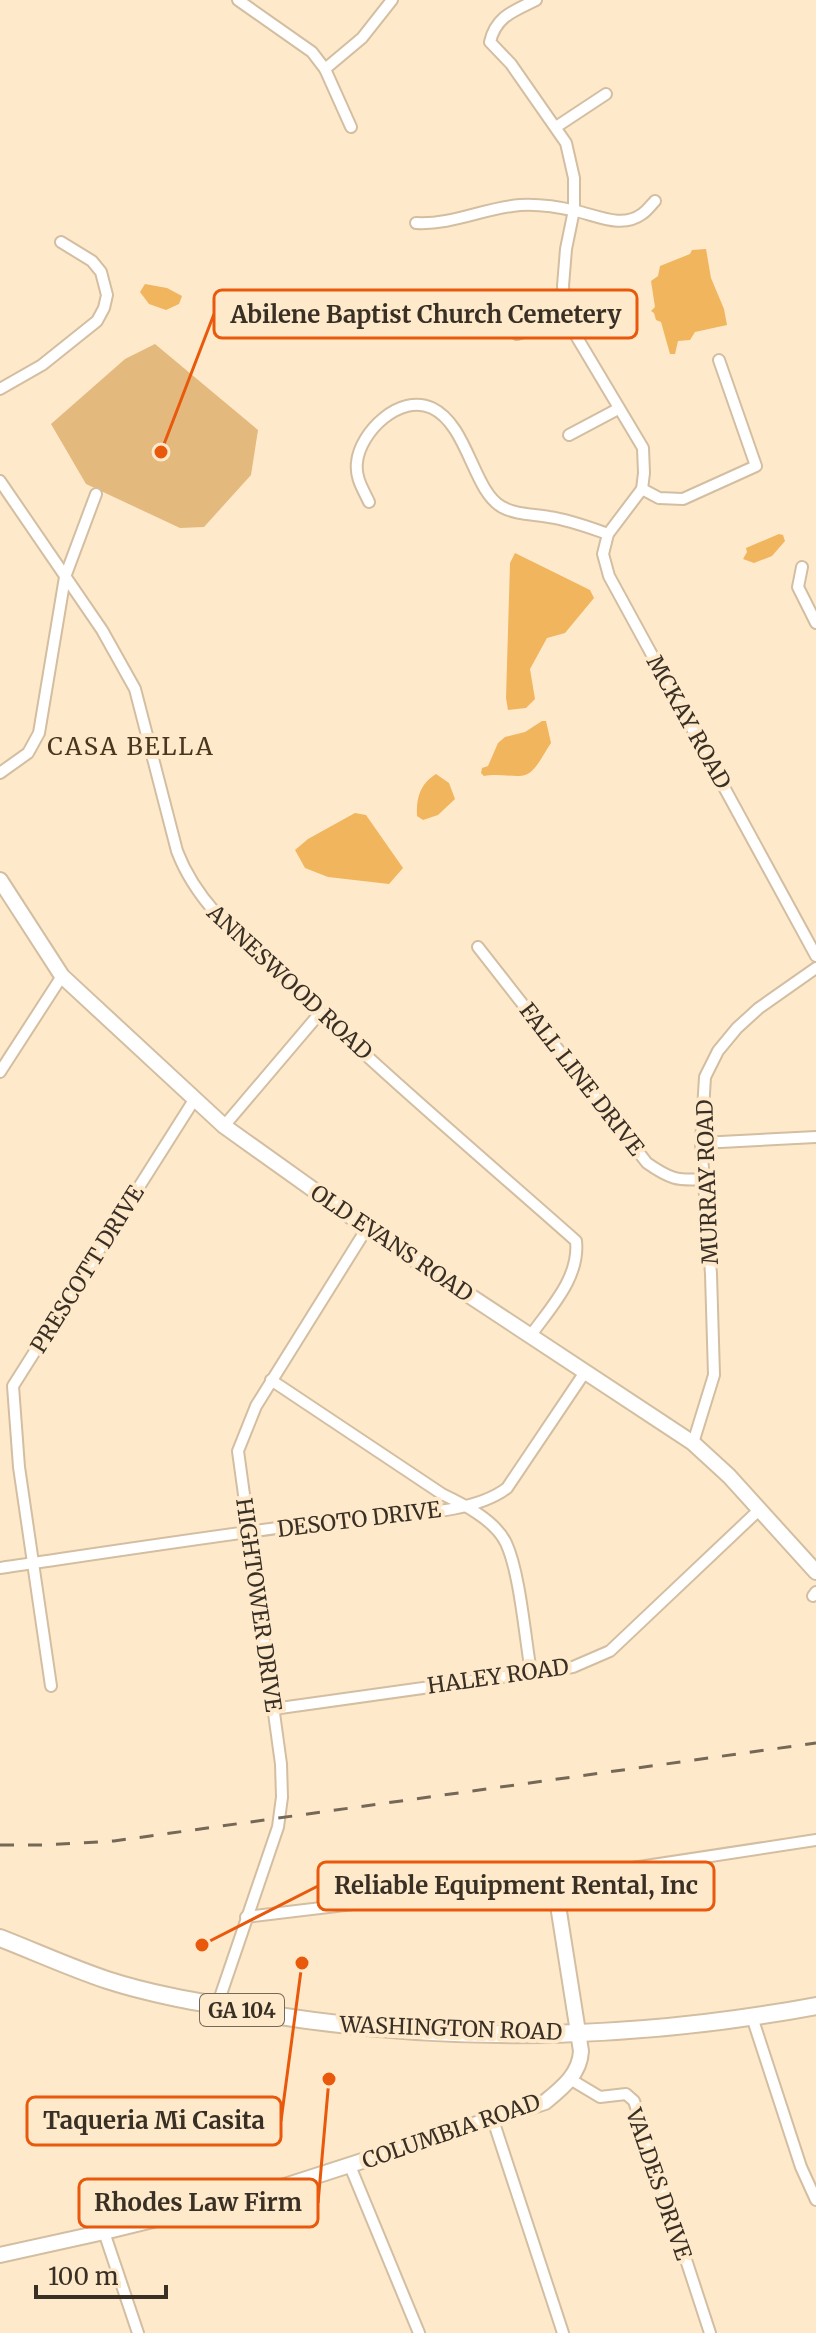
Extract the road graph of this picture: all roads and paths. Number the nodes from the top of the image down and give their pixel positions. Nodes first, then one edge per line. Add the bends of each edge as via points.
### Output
1 (238, 0) edge
2 (392, 0) edge
3 (536, 0) edge
4 (325, 69) junction
5 (606, 94) dead end
6 (351, 127) dead end
7 (556, 127) junction
8 (655, 201) dead end
9 (574, 210) junction
10 (416, 223) dead end
11 (61, 242) dead end
12 (566, 319) junction
13 (517, 334) dead end
14 (719, 360) dead end
15 (0, 389) edge
16 (618, 409) junction
17 (569, 435) dead end
18 (0, 481) edge
19 (642, 489) junction
20 (96, 494) dead end
21 (369, 502) dead end
22 (608, 534) junction
23 (802, 567) dead end
24 (65, 577) junction
25 (816, 623) edge
26 (0, 773) edge
27 (0, 880) edge
28 (478, 947) dead end
29 (816, 956) edge
30 (816, 968) edge
31 (62, 976) junction
32 (320, 1013) junction
33 (0, 1072) edge
34 (194, 1100) junction
35 (224, 1126) junction
36 (816, 1137) edge
37 (701, 1143) junction
38 (704, 1179) junction
39 (367, 1228) junction
40 (531, 1335) junction
41 (585, 1372) junction
42 (271, 1380) junction
43 (693, 1443) junction
44 (470, 1507) junction
45 (760, 1509) junction
46 (249, 1533) junction
47 (33, 1563) junction
48 (0, 1568) edge
49 (816, 1572) edge
50 (531, 1672) junction
51 (51, 1686) dead end
52 (273, 1709) junction
53 (816, 1840) edge
54 (554, 1880) junction
55 (246, 1917) junction
56 (0, 1938) edge
57 (217, 2006) junction
58 (816, 2006) edge
59 (752, 2017) junction
60 (579, 2033) junction
61 (570, 2079) junction
62 (493, 2120) junction
63 (350, 2166) junction
64 (816, 2200) edge
65 (104, 2232) junction
66 (0, 2255) edge
67 (138, 2333) edge
68 (419, 2333) edge
69 (563, 2333) edge
70 (710, 2333) edge

1 - 4 street via 312,52
2 - 4 street via 362,38
3 - 7 street via 505,15 490,42
4 - 6 street
5 - 7 street
7 - 9 street via 566,143 574,178
8 - 9 street via 640,216 624,220
9 - 10 street via 523,205 437,224
9 - 12 street via 563,286
11 - 15 street via 101,272 107,295 104,308 97,321 42,365
12 - 13 street
12 - 16 street
14 - 19 street via 756,466 683,499 659,498
16 - 17 street
16 - 19 street via 643,448
18 - 24 street, ANNESWOOD ROAD
19 - 22 street
20 - 24 street
21 - 22 street via 357,478 362,443 388,415 410,404 432,408 449,423 497,505
22 - 29 street, MCKAY ROAD via 603,554 609,576
23 - 25 street via 798,587
24 - 26 street via 39,733 28,753
24 - 32 street, ANNESWOOD ROAD via 135,689 177,851 200,896
27 - 31 street, OLD EVANS ROAD
28 - 38 street, FALL LINE DRIVE via 647,1163 679,1181
30 - 37 street, MURRAY ROAD via 759,1008 718,1051 705,1077
31 - 33 street
31 - 34 street, OLD EVANS ROAD
32 - 35 street
32 - 40 street, ANNESWOOD ROAD via 576,1241 578,1258 568,1282
34 - 35 street, OLD EVANS ROAD
34 - 47 street, PRESCOTT DRIVE via 13,1386
35 - 39 street, OLD EVANS ROAD
36 - 37 street
37 - 38 street, MURRAY ROAD
38 - 43 street, MURRAY ROAD via 714,1375
39 - 40 street, OLD EVANS ROAD
39 - 42 street, HIGHTOWER DRIVE
40 - 41 street, OLD EVANS ROAD
41 - 43 street, OLD EVANS ROAD
41 - 44 street, DESOTO DRIVE via 507,1488
42 - 44 street via 442,1494
42 - 46 street, HIGHTOWER DRIVE via 238,1451
43 - 45 street, OLD EVANS ROAD
44 - 46 street, DESOTO DRIVE
44 - 50 street via 505,1541
45 - 49 street, OLD EVANS ROAD
45 - 50 street, HALEY ROAD via 610,1651 573,1667
46 - 47 street, DESOTO DRIVE
46 - 52 street, HIGHTOWER DRIVE
47 - 48 street, DESOTO DRIVE
47 - 51 street, PRESCOTT DRIVE
50 - 52 street, HALEY ROAD
52 - 55 street, HIGHTOWER DRIVE via 282,1806
53 - 54 street
54 - 55 street
54 - 60 street
55 - 57 street, HIGHTOWER DRIVE
56 - 57 main road, WASHINGTON ROAD / GA 104 via 109,1980
57 - 60 main road, WASHINGTON ROAD / GA 104 via 391,2031
58 - 59 main road, WASHINGTON ROAD / GA 104
59 - 60 main road, WASHINGTON ROAD / GA 104
59 - 64 street
60 - 61 street via 581,2060
61 - 62 street, COLUMBIA ROAD via 545,2102
61 - 70 street, VALDES DRIVE via 600,2097 626,2094 634,2101
62 - 63 street, COLUMBIA ROAD
62 - 69 street
63 - 65 street, COLUMBIA ROAD
63 - 68 street
65 - 66 street, COLUMBIA ROAD
65 - 67 street

